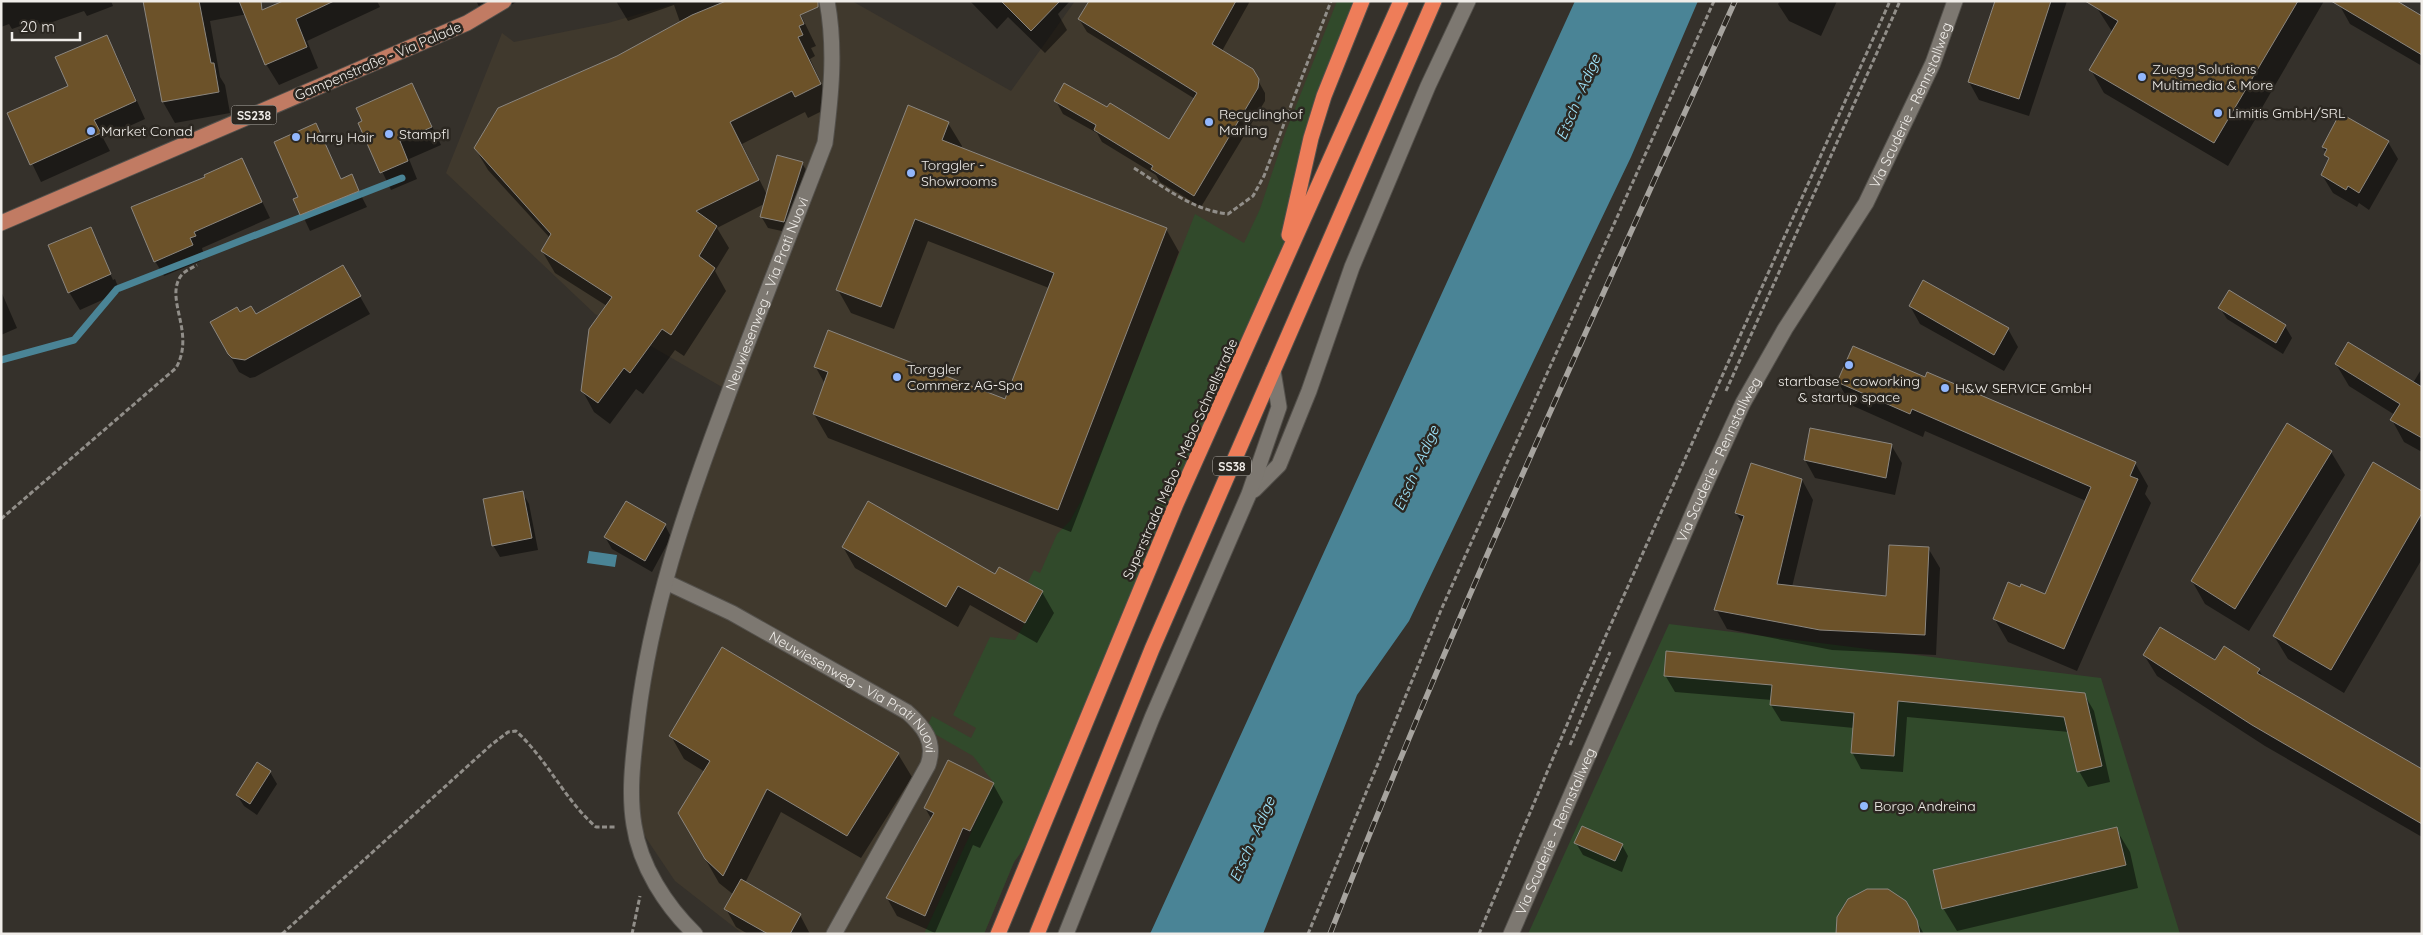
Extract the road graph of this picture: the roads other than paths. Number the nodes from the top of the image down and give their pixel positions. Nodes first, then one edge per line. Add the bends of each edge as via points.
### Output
1 (504, 1) edge
2 (827, 1) edge
3 (1362, 1) edge
4 (1401, 1) edge
5 (1434, 1) edge
6 (1468, 1) edge
7 (1955, 1) edge
8 (1, 224) edge
9 (1281, 272) junction
10 (1273, 371) junction
11 (1250, 494) junction
12 (666, 582) junction
13 (696, 934) edge
14 (834, 934) edge
15 (998, 934) edge
16 (1037, 934) edge
17 (1066, 934) edge
18 (1511, 934) edge

1 - 8 main road, Gampenstraße - Via Palade / SS238 via 467,23
2 - 12 street, Neuwiesenweg - Via Prati Nuovi via 832,82 825,143 690,497
3 - 9 highway via 1324,96
4 - 9 highway, Superstrada Mebo - Mebo-Schnellstraße / SS38
5 - 10 highway, SS38
6 - 11 street via 1428,86 1352,267 1309,391 1278,465
7 - 18 street, Via Scuderie - Rennstallweg via 1933,63 1866,203 1784,330 1743,403
9 - 15 highway, Superstrada Mebo - Mebo-Schnellstraße / SS38 via 1176,504
10 - 11 street via 1279,408
10 - 16 highway, SS38 via 1152,649
11 - 17 street via 1152,718
12 - 13 street, Neuwiesenweg - Via Prati Nuovi via 642,680 632,786 634,825 652,877
12 - 14 street, Neuwiesenweg - Via Prati Nuovi via 732,613 907,712 925,731 931,743 932,755 928,766

